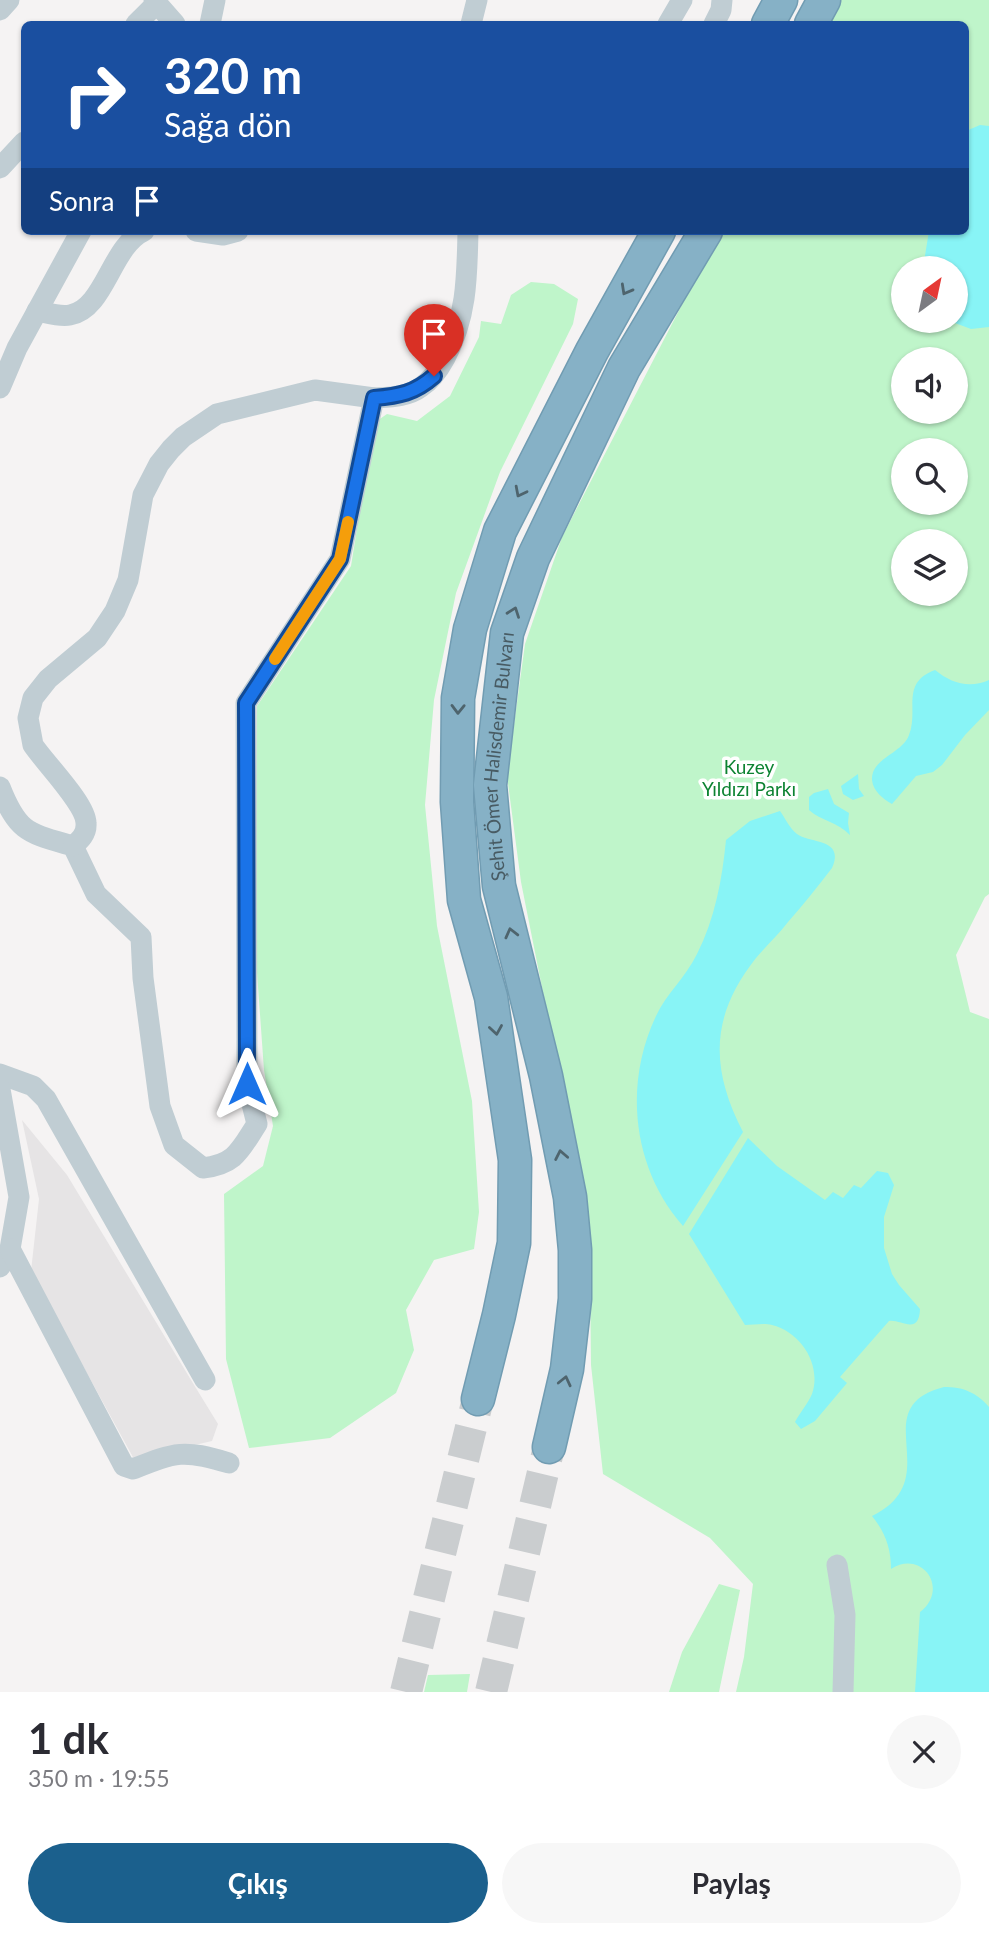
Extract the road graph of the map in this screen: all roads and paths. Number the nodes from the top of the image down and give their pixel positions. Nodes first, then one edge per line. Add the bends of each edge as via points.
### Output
1 (9, 0) edge
2 (215, 0) edge
3 (477, 0) edge
4 (682, 0) edge
5 (722, 0) edge
6 (781, 0) edge
7 (824, 0) edge
8 (155, 2) edge
9 (0, 10) edge
10 (139, 21) edge
11 (172, 21) edge
12 (211, 21) edge
13 (472, 21) edge
14 (670, 21) edge
15 (716, 21) edge
16 (770, 21) edge
17 (813, 21) edge
18 (21, 145) edge
19 (0, 168) edge
20 (79, 235) edge
21 (138, 235) edge
22 (468, 235) edge
23 (657, 235) edge
24 (704, 235) edge
25 (37, 311) junction
26 (0, 388) edge
27 (374, 398) junction
28 (0, 787) edge
29 (73, 846) junction
30 (0, 1074) edge
31 (0, 1089) edge
32 (5, 1258) edge
33 (205, 1380) dead end
34 (478, 1399) tunnel mouth
35 (550, 1447) tunnel mouth
36 (229, 1463) dead end
37 (837, 1565) dead end
38 (843, 1692) edge

1 - 9 street
2 - 12 street
3 - 13 street
4 - 14 street
5 - 15 street
6 - 16 highway
7 - 17 highway
8 - 10 street
8 - 11 street
18 - 19 street
20 - 25 street
21 - 25 street via 81,311 60,316
22 - 27 street via 465,302 452,343 434,376 409,394
23 -> 34 highway, Şehit Ömer Halisdemir Bulvarı via 500,531 470,629 458,698 457,802 464,900 491,997 515,1160 514,1243
35 -> 24 highway, Şehit Ömer Halisdemir Bulvarı via 567,1369 575,1250 570,1198 546,1076 499,886 490,785 507,633 534,558 624,368
25 - 26 street
27 - 29 street via 315,390 217,414 183,437 159,464 143,495 128,580 115,611 86,649 39,688 29,709 33,745 85,814 85,832
27 - 29 street via 340,559 246,703 247,1084 257,1124 240,1151 224,1165 203,1168 174,1145 160,1106 141,937 96,894
28 - 29 street via 11,813 25,830
30 - 33 street via 33,1086 46,1100
31 - 32 street via 19,1197
32 - 36 street via 124,1466 133,1469 188,1452
37 - 38 street via 845,1615

